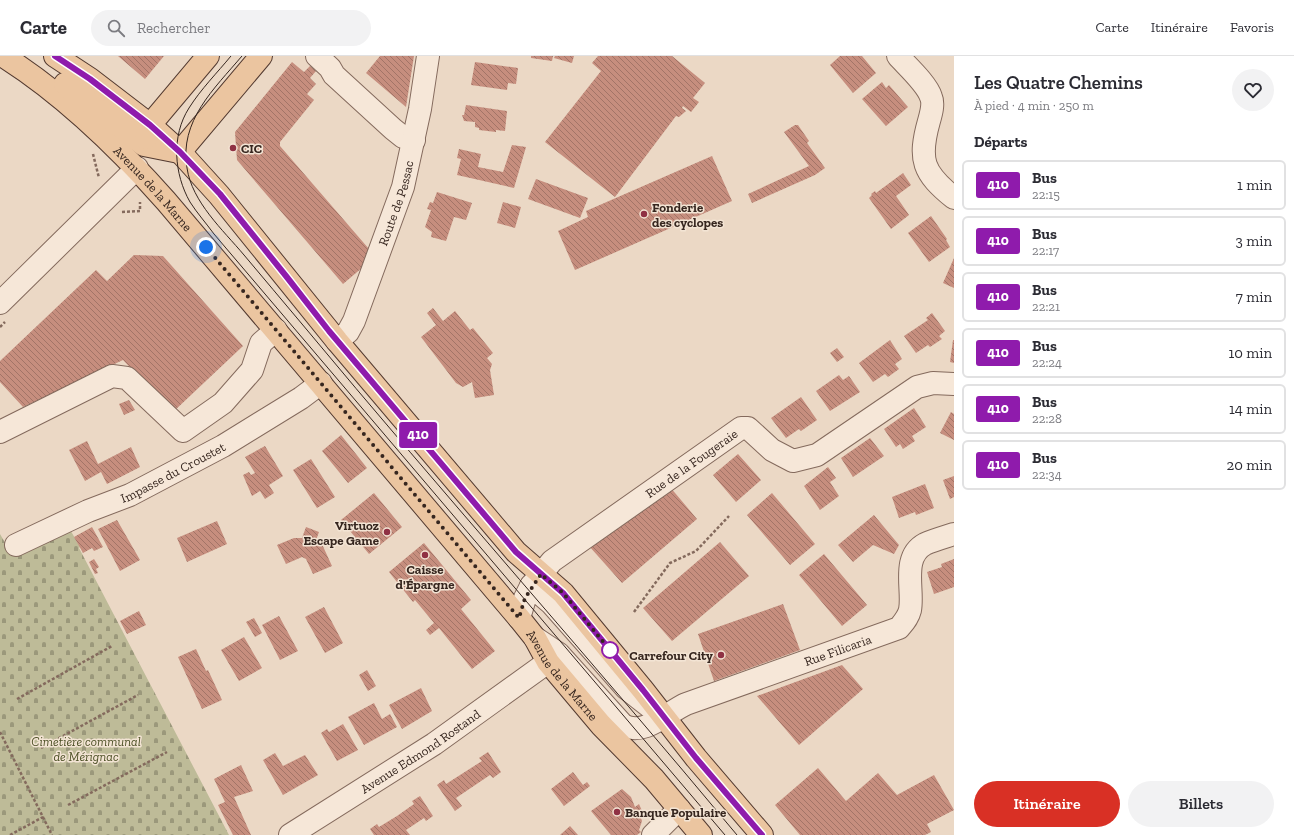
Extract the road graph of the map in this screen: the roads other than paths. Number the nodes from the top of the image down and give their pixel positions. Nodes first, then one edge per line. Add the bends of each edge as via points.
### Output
1 (4, 56) edge
2 (20, 56) edge
3 (208, 56) edge
4 (260, 56) edge
5 (317, 56) edge
6 (428, 56) edge
7 (898, 56) edge
8 (62, 58) edge
9 (147, 135) junction
10 (414, 140) junction
11 (180, 152) junction
12 (137, 168) junction
13 (954, 198) edge
14 (0, 303) edge
15 (276, 330) junction
16 (337, 341) junction
17 (321, 383) junction
18 (954, 384) edge
19 (0, 432) edge
20 (954, 534) edge
21 (16, 545) dead end
22 (536, 580) junction
23 (519, 618) junction
24 (535, 638) junction
25 (548, 662) junction
26 (664, 718) junction
27 (679, 809) junction
28 (290, 835) edge
29 (653, 835) edge
30 (701, 835) edge
31 (762, 835) edge

1 - 12 main road, Avenue de la Marne via 72,107
2 - 9 main road
3 - 9 main road
4 - 11 main road
5 - 10 street via 334,75 394,129 404,137
6 - 10 street, Route de Pessac
7 - 13 street via 932,97 932,111 924,138 923,162 938,186
8 - 9 main road via 90,79
9 - 11 main road
9 - 12 main road
10 - 16 street, Route de Pessac via 403,187 357,313 350,329
11 - 12 main road
11 - 16 main road via 220,194
12 - 14 street
12 - 15 main road, Avenue de la Marne
15 - 17 main road, Avenue de la Marne
15 - 19 street via 261,342 252,370 222,403 184,431 127,378 112,376
16 - 22 main road via 516,552
17 - 21 street, Impasse du Croustet via 223,446 130,495 88,511
17 - 23 main road, Avenue de la Marne
18 - 22 street, Rue de la Fougeraie via 933,383 916,387 817,455 793,461 772,450 748,428 741,428 572,546 552,561
20 - 26 street, Rue Filicaria via 924,545 914,555 910,570 910,609 899,628 676,708
22 - 23 street, Rue de la Fougeraie via 525,598
22 - 26 main road via 563,593
23 - 24 main road, Avenue de la Marne
24 - 25 main road, Avenue de la Marne
24 - 26 street, Rue Filicaria via 559,654 623,725 634,729
25 - 27 main road, Avenue de la Marne via 601,725 654,779
25 - 28 street, Avenue Edmond Rostand via 434,744
26 - 31 main road
27 - 29 street
27 - 30 main road, Avenue de la Marne

